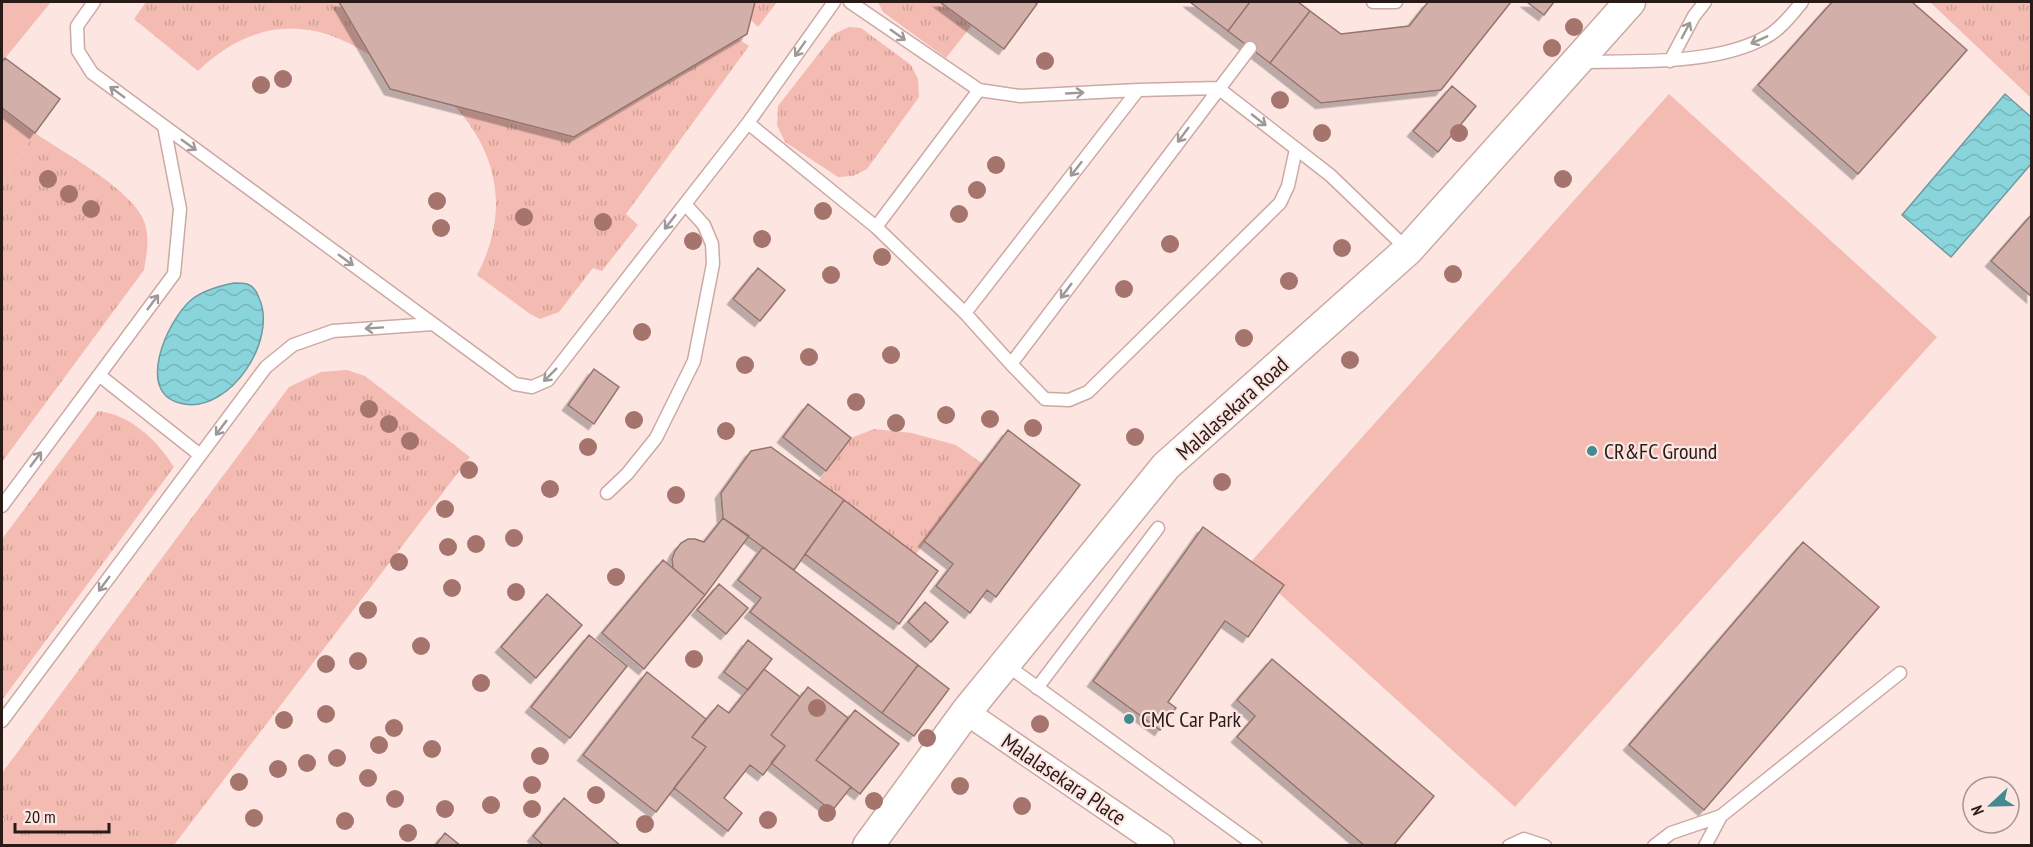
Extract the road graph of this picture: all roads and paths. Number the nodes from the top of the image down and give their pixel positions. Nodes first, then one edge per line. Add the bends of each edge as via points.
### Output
1 (93, 2) edge
2 (834, 2) edge
3 (850, 2) edge
4 (1374, 2) edge
5 (1396, 2) edge
6 (1630, 2) edge
7 (1705, 2) edge
8 (1802, 2) edge
9 (1250, 48) dead end
10 (1670, 61) junction
11 (1576, 62) junction
12 (1218, 88) junction
13 (979, 90) junction
14 (1138, 90) junction
15 (748, 123) junction
16 (164, 126) junction
17 (1296, 149) junction
18 (685, 204) junction
19 (876, 227) junction
20 (1408, 250) junction
21 (965, 313) junction
22 (433, 324) junction
23 (1011, 364) junction
24 (99, 375) junction
25 (200, 455) junction
26 (607, 493) dead end
27 (2, 506) edge
28 (1158, 528) dead end
29 (1005, 664) junction
30 (1900, 673) dead end
31 (1037, 688) junction
32 (966, 712) junction
33 (2, 721) edge
34 (1721, 816) junction
35 (868, 846) edge
36 (1162, 846) edge
37 (1256, 846) edge
38 (1509, 846) edge
39 (1545, 846) edge
40 (1654, 846) edge
41 (1705, 846) edge

16 -> 1 lane via 92,73 78,51 77,26
2 -> 15 lane
3 -> 13 lane
4 - 5 lane
6 - 11 street, Malalasekara Road
10 -> 7 lane
8 -> 10 lane via 1768,36 1737,50
9 - 12 lane
10 - 11 lane
11 - 20 street, Malalasekara Road
12 - 14 lane
12 -> 17 lane
12 -> 23 lane
13 -> 14 lane via 1020,96
13 - 19 lane
14 -> 21 lane
15 - 18 lane
15 - 19 lane
16 -> 22 lane
24 -> 16 lane via 174,274 180,209
17 - 20 lane
17 - 23 lane via 1280,203 1088,392 1068,400 1045,399
18 -> 22 lane via 548,380 540,384 514,384
18 - 26 lane via 704,225 712,244 713,264 694,361 656,438
19 - 21 lane
20 - 29 street, Malalasekara Road via 1166,466
21 - 23 lane
22 -> 25 lane via 333,331 293,345 266,367
24 - 25 lane
27 -> 24 lane
25 -> 33 lane
28 - 31 lane
29 - 31 lane
29 - 32 street, Malalasekara Road
30 - 34 lane
31 - 37 lane
32 - 35 street, Malalasekara Road
32 - 36 street, Malalasekara Place
34 - 40 lane via 1671,833
34 - 41 lane
38 - 39 lane via 1524,838

